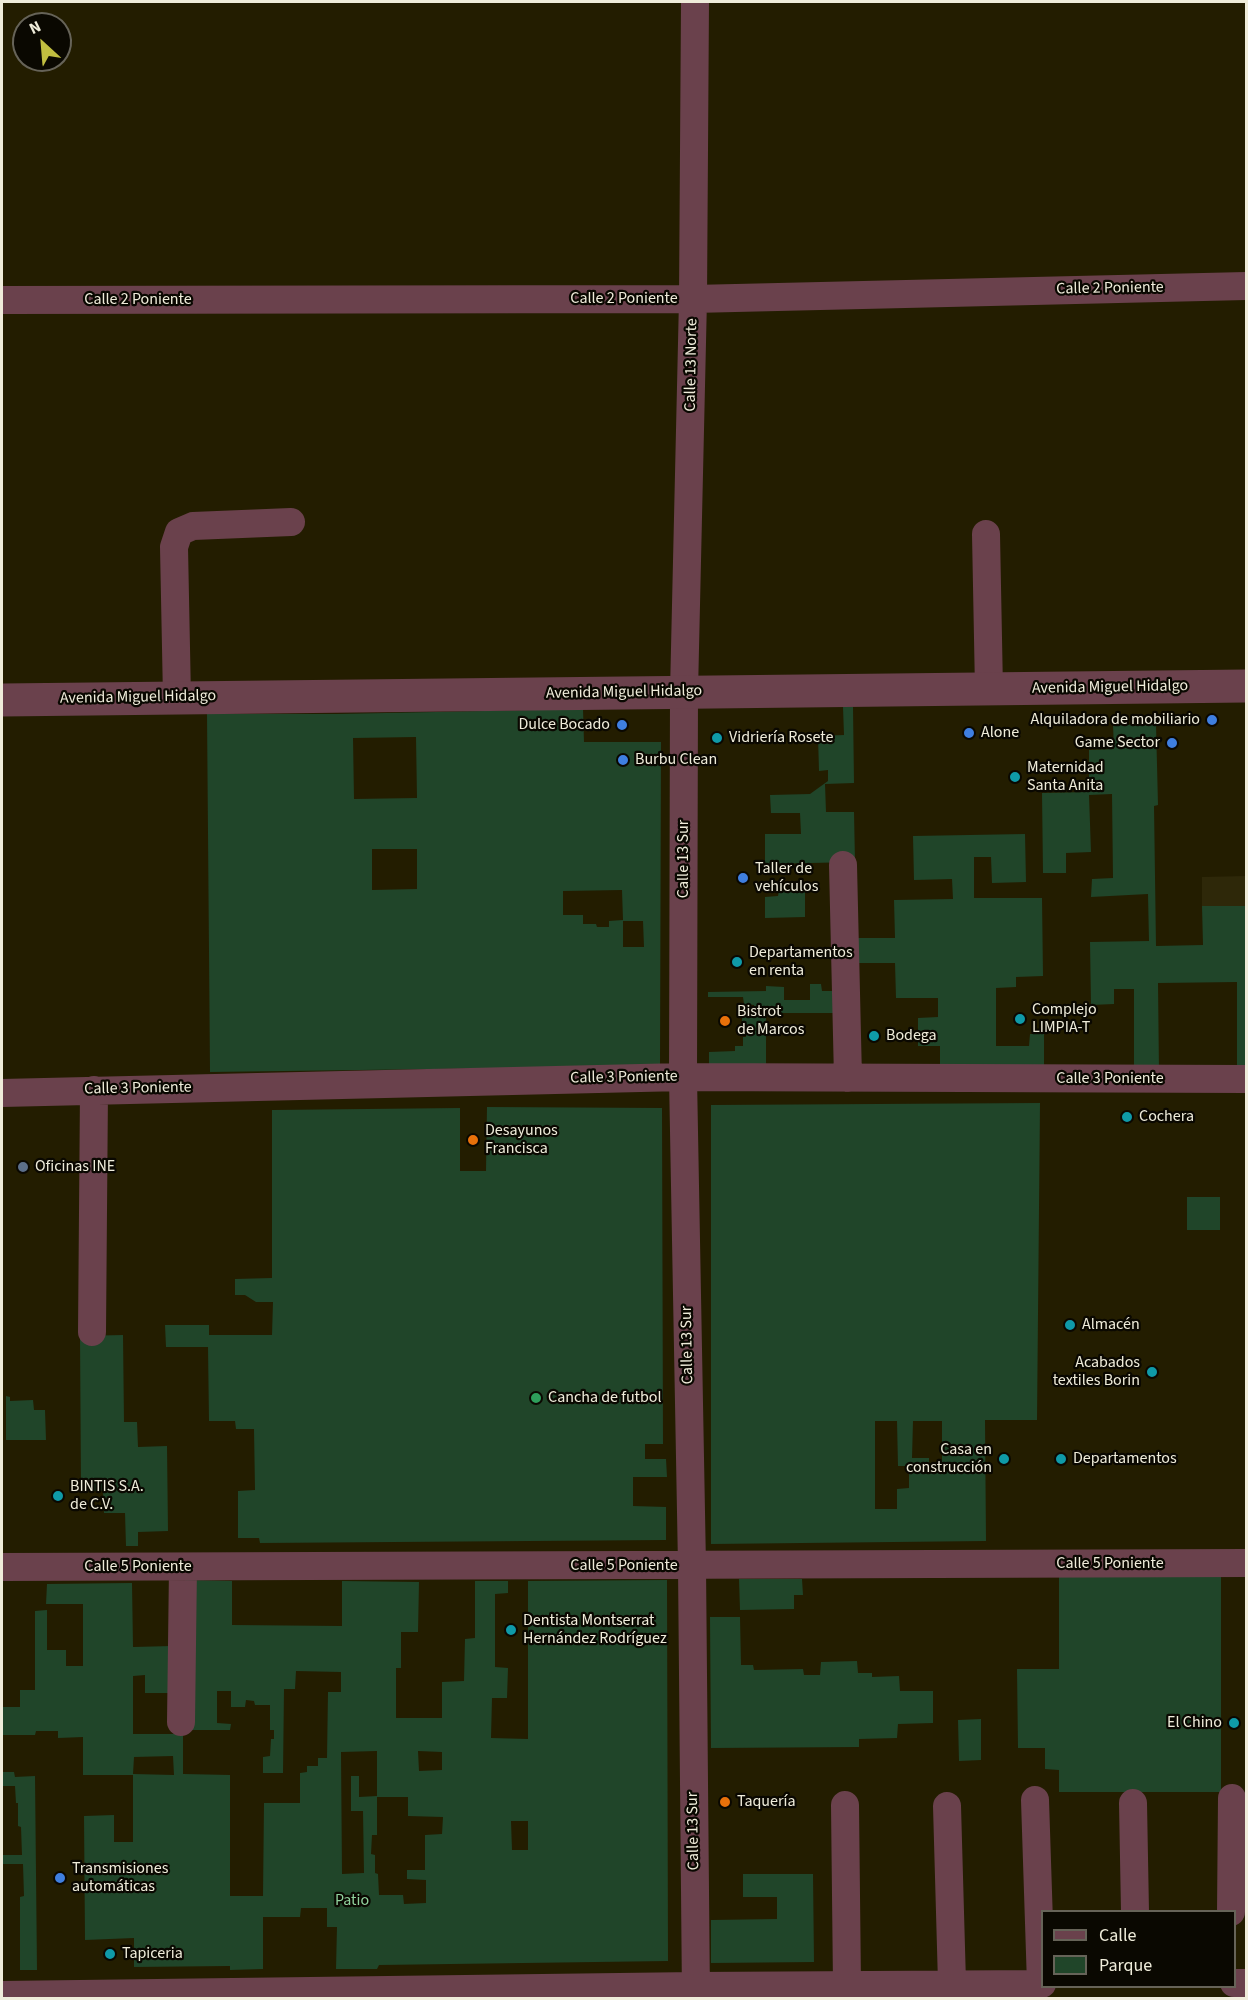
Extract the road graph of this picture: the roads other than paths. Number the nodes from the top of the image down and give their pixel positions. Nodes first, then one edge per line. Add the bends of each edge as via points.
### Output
1 (695, 2) edge
2 (1246, 286) edge
3 (693, 299) junction
4 (2, 300) edge
5 (291, 522) dead end
6 (986, 534) dead end
7 (1246, 686) edge
8 (989, 690) junction
9 (684, 692) junction
10 (177, 698) junction
11 (2, 700) edge
12 (843, 865) dead end
13 (683, 1077) junction
14 (848, 1078) junction
15 (1246, 1079) edge
16 (93, 1090) junction
17 (2, 1093) edge
18 (92, 1332) dead end
19 (1246, 1563) edge
20 (692, 1566) junction
21 (2, 1567) edge
22 (183, 1567) junction
23 (181, 1722) dead end
24 (1232, 1798) dead end
25 (1035, 1800) dead end
26 (1133, 1803) dead end
27 (845, 1805) dead end
28 (946, 1806) dead end
29 (1135, 1910) edge
30 (1231, 1910) edge
31 (1041, 1958) edge
32 (952, 1983) junction
33 (1041, 1984) edge
34 (847, 1985) junction
35 (696, 1992) edge
36 (2, 1995) edge

1 - 3 street, Calle 13 Norte
2 - 3 street, Calle 2 Poniente
3 - 4 street, Calle 2 Poniente
3 - 9 street, Calle 13 Norte
5 - 10 street via 192,526 179,532 174,547
6 - 8 street
7 - 8 street, Avenida Miguel Hidalgo
8 - 9 street, Avenida Miguel Hidalgo
9 - 10 street, Avenida Miguel Hidalgo
9 - 13 street, Calle 13 Sur
10 - 11 street, Avenida Miguel Hidalgo
12 - 14 street
13 - 14 street, Calle 3 Poniente
13 - 16 street, Calle 3 Poniente
13 - 20 street, Calle 13 Sur
14 - 15 street, Calle 3 Poniente
16 - 17 street, Calle 3 Poniente
16 - 18 street
19 - 20 street, Calle 5 Poniente
20 - 22 street, Calle 5 Poniente
20 - 35 street, Calle 13 Sur
21 - 22 street, Calle 5 Poniente
22 - 23 street
24 - 30 street
25 - 31 street
26 - 29 street
27 - 34 street
28 - 32 street
32 - 33 street
32 - 34 street
34 - 35 street
35 - 36 street

